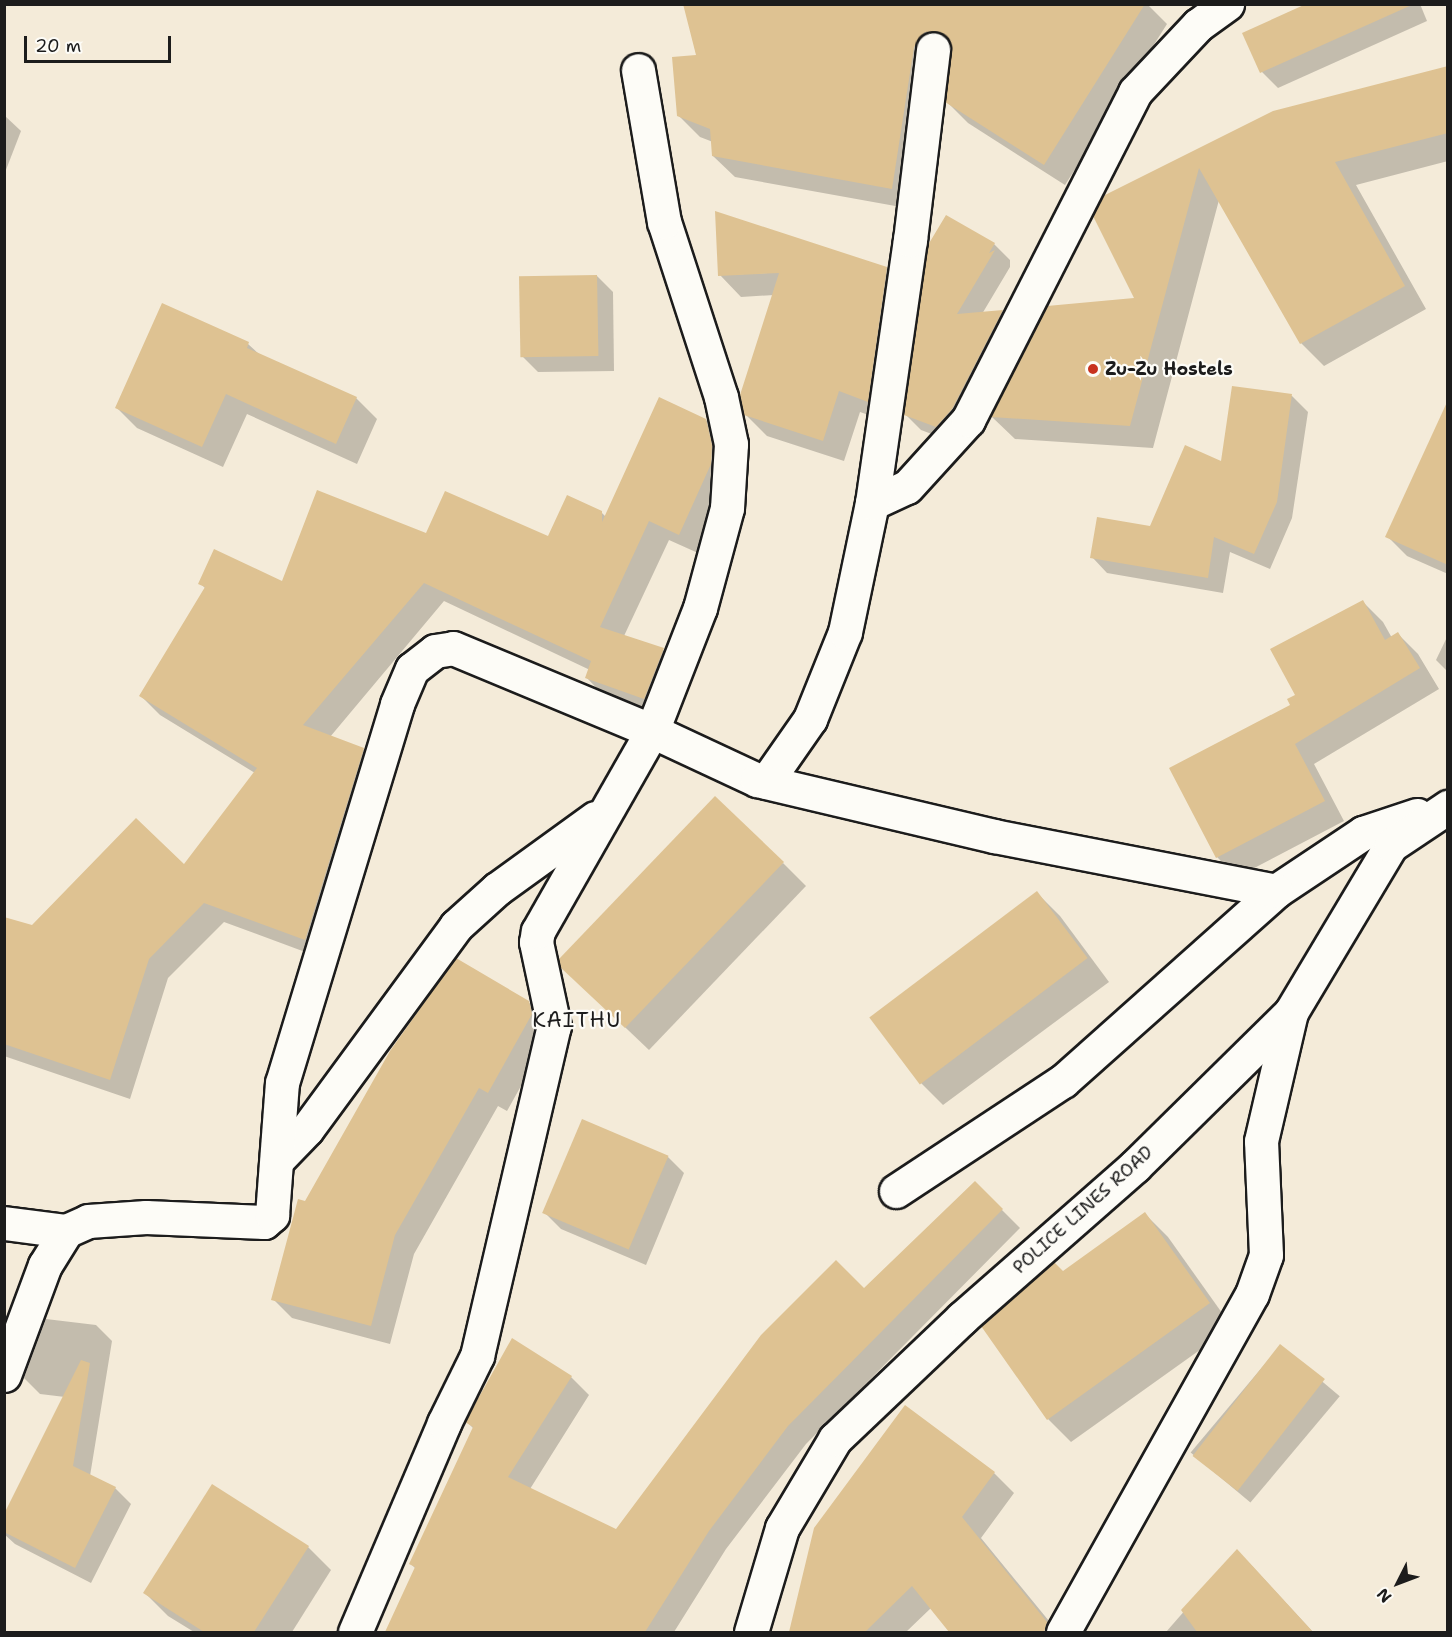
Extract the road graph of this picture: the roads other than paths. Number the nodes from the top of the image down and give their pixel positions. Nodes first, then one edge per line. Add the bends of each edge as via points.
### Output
1 (1227, 4) edge
2 (933, 49) dead end
3 (638, 70) dead end
4 (872, 503) junction
5 (652, 731) junction
6 (766, 782) junction
7 (1448, 806) edge
8 (606, 810) junction
9 (1276, 891) junction
10 (1291, 1012) junction
11 (279, 1158) junction
12 (896, 1191) dead end
13 (4, 1223) edge
14 (66, 1231) junction
15 (4, 1375) edge
16 (355, 1632) edge
17 (751, 1632) edge
18 (1063, 1632) edge

1 - 4 street via 1198,25 1134,92 968,420 907,487
2 - 4 street
3 - 5 street via 664,222 721,397 731,444 727,508 718,550
4 - 6 street via 845,632 810,719
5 - 6 street
5 - 8 street
5 - 11 street via 453,648 435,651 412,669 397,704 282,1083
6 - 9 street via 994,836
7 - 9 street via 1363,833
7 - 10 street, POLICE LINES ROAD via 1391,845
8 - 11 street via 497,890 456,926 307,1129
8 - 16 street via 538,931 536,942 554,1026 477,1356 444,1423
9 - 12 street via 1063,1081
10 - 17 street, POLICE LINES ROAD via 1135,1166 962,1318 835,1439 782,1528
10 - 18 street via 1261,1141 1266,1255 1256,1284
11 - 14 street via 274,1209 264,1222 146,1217 88,1221
13 - 14 street
14 - 15 street via 45,1265

